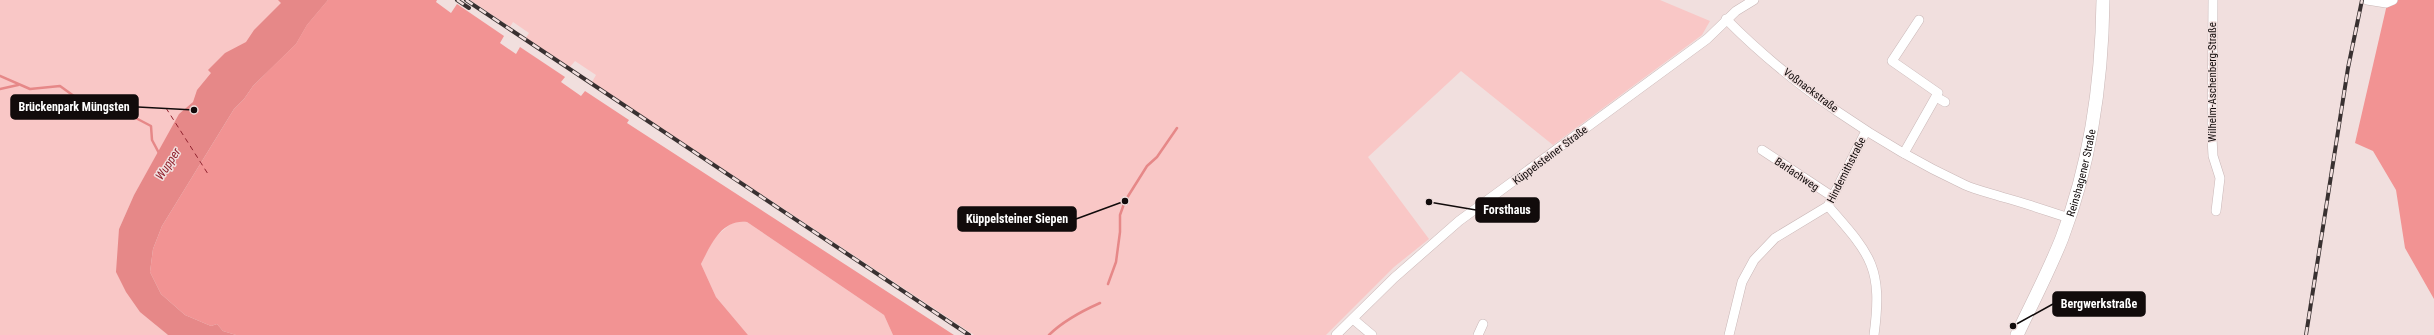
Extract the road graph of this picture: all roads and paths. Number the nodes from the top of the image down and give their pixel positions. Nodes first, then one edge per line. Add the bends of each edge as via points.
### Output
1 (1754, 0) edge
2 (2103, 0) edge
3 (2213, 0) edge
4 (2367, 0) edge
5 (2393, 0) edge
6 (1726, 19) junction
7 (1919, 20) dead end
8 (1936, 97) junction
9 (1946, 102) dead end
10 (1866, 130) junction
11 (1762, 150) dead end
12 (1904, 153) junction
13 (1833, 198) junction
14 (1828, 206) junction
15 (2216, 211) dead end
16 (2069, 218) junction
17 (1353, 318) junction
18 (1483, 324) dead end
19 (1336, 335) edge
20 (1372, 335) edge
21 (1478, 335) edge
22 (1729, 335) edge
23 (1874, 335) edge
24 (2017, 335) edge

1 - 6 street, Küppelsteiner Straße
2 - 16 main road, Reinshagener Straße via 2099,86 2085,163
3 - 15 street, Wilhelm-Aschenberg-Straße via 2212,138 2213,156 2221,185
4 - 5 street via 2386,3
6 - 10 street, Voßnackstraße via 1793,77
6 - 17 street, Küppelsteiner Straße via 1707,39 1459,221
7 - 8 street via 1892,62 1938,93
8 - 9 street
8 - 12 street
10 - 12 street, Voßnackstraße
10 - 13 street, Hindemithstraße
11 - 13 street, Barlachweg
12 - 16 street, Voßnackstraße via 1966,185
13 - 14 street, Hindemithstraße
14 - 22 street, Hindemithstraße via 1775,238 1754,260 1742,282
14 - 23 street via 1860,244 1872,267 1878,294
16 - 24 main road, Reinshagener Straße
17 - 19 street, Küppelsteiner Straße
17 - 20 street
18 - 21 street

